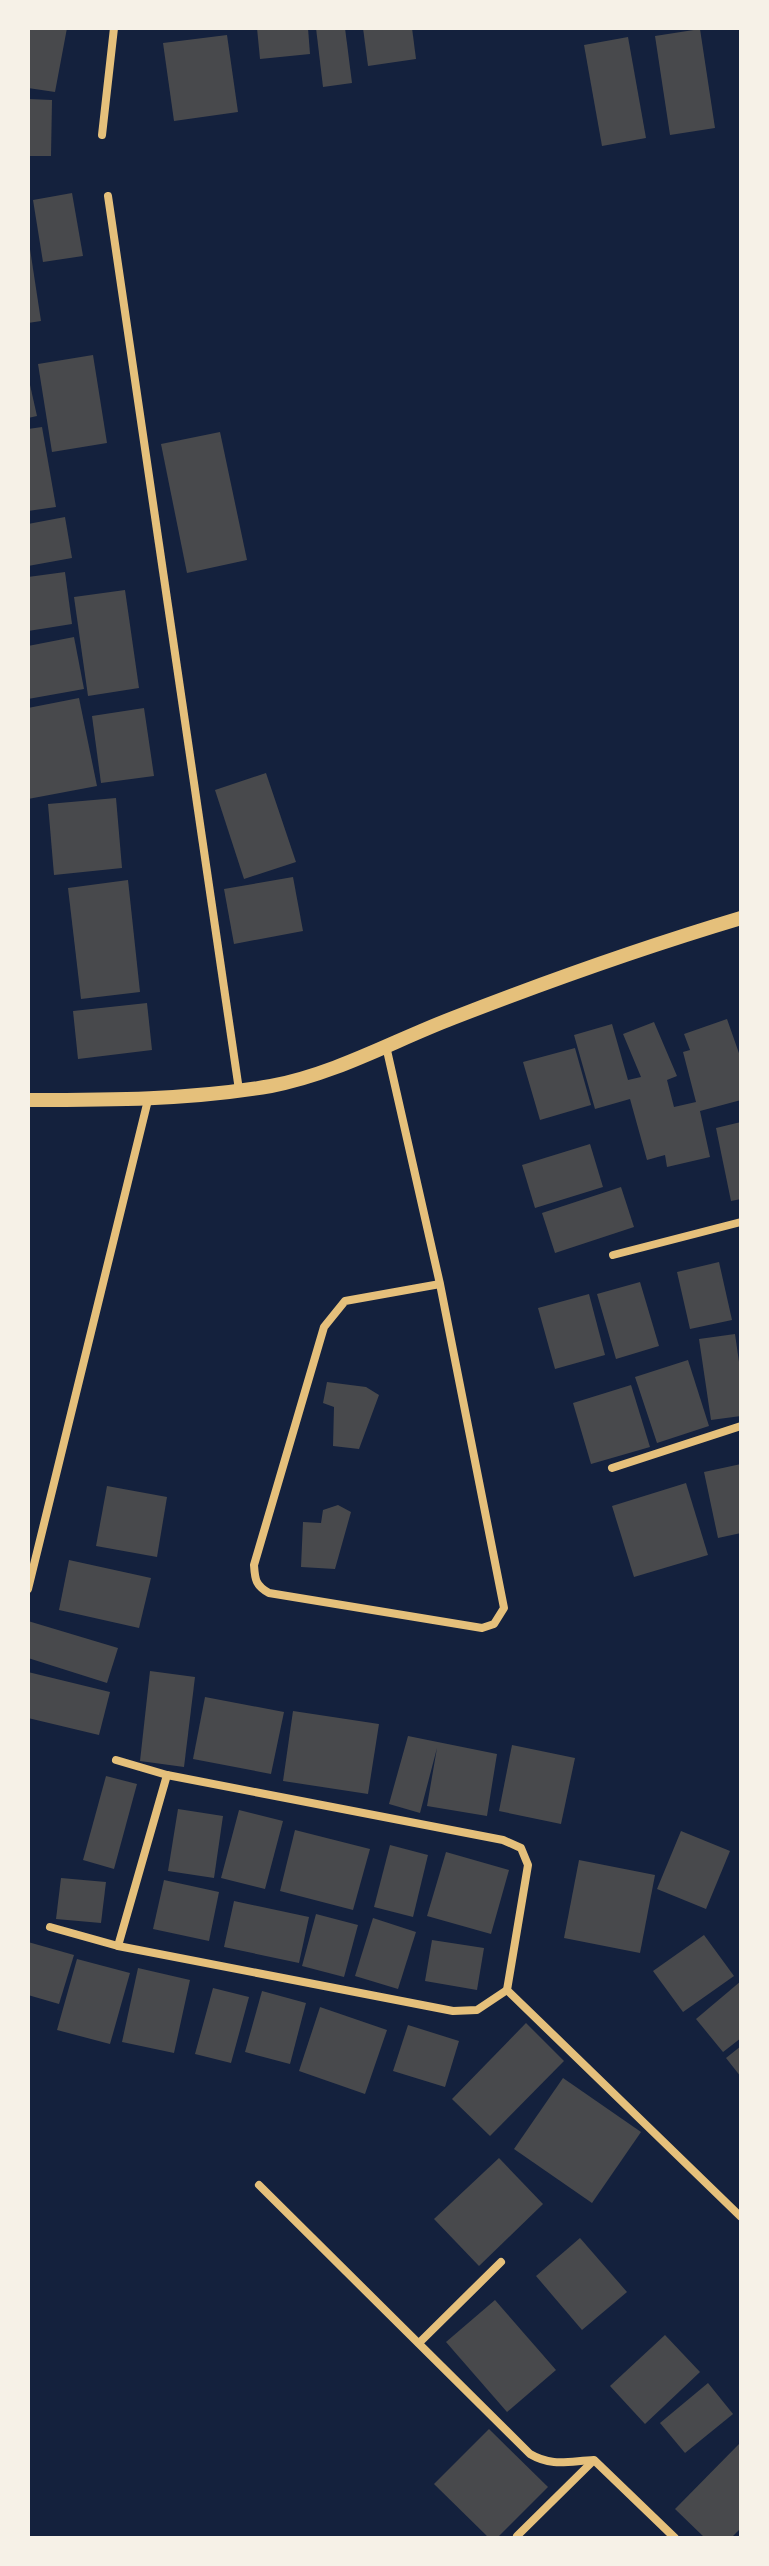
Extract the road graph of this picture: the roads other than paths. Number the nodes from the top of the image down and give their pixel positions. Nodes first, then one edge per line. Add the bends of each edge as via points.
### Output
1 (114, 28) edge
2 (102, 135) dead end
3 (108, 196) dead end
4 (741, 918) edge
5 (385, 1046) junction
6 (239, 1090) junction
7 (28, 1100) edge
8 (148, 1100) junction
9 (741, 1222) edge
10 (613, 1255) dead end
11 (440, 1284) junction
12 (741, 1426) edge
13 (612, 1468) dead end
14 (28, 1589) edge
15 (116, 1760) dead end
16 (167, 1775) junction
17 (50, 1927) dead end
18 (118, 1946) junction
19 (507, 1990) junction
20 (259, 2185) dead end
21 (741, 2217) edge
22 (501, 2262) dead end
23 (419, 2343) junction
24 (594, 2460) junction
25 (517, 2536) dead end
26 (675, 2538) edge

1 - 2 street
3 - 6 street
4 - 5 street via 657,943
5 - 6 street via 334,1068
5 - 11 street
6 - 8 street
7 - 8 street
8 - 14 street
9 - 10 street
11 - 11 street via 345,1301 324,1327 254,1565 255,1582 269,1593 482,1628 494,1624 504,1608
12 - 13 street
15 - 16 street
16 - 18 street
16 - 19 street via 503,1840 521,1848 528,1865
17 - 18 street
18 - 19 street via 453,2011 477,2010
19 - 21 street
20 - 23 street
22 - 23 street
23 - 24 street via 530,2454 559,2464
24 - 25 street
24 - 26 street

